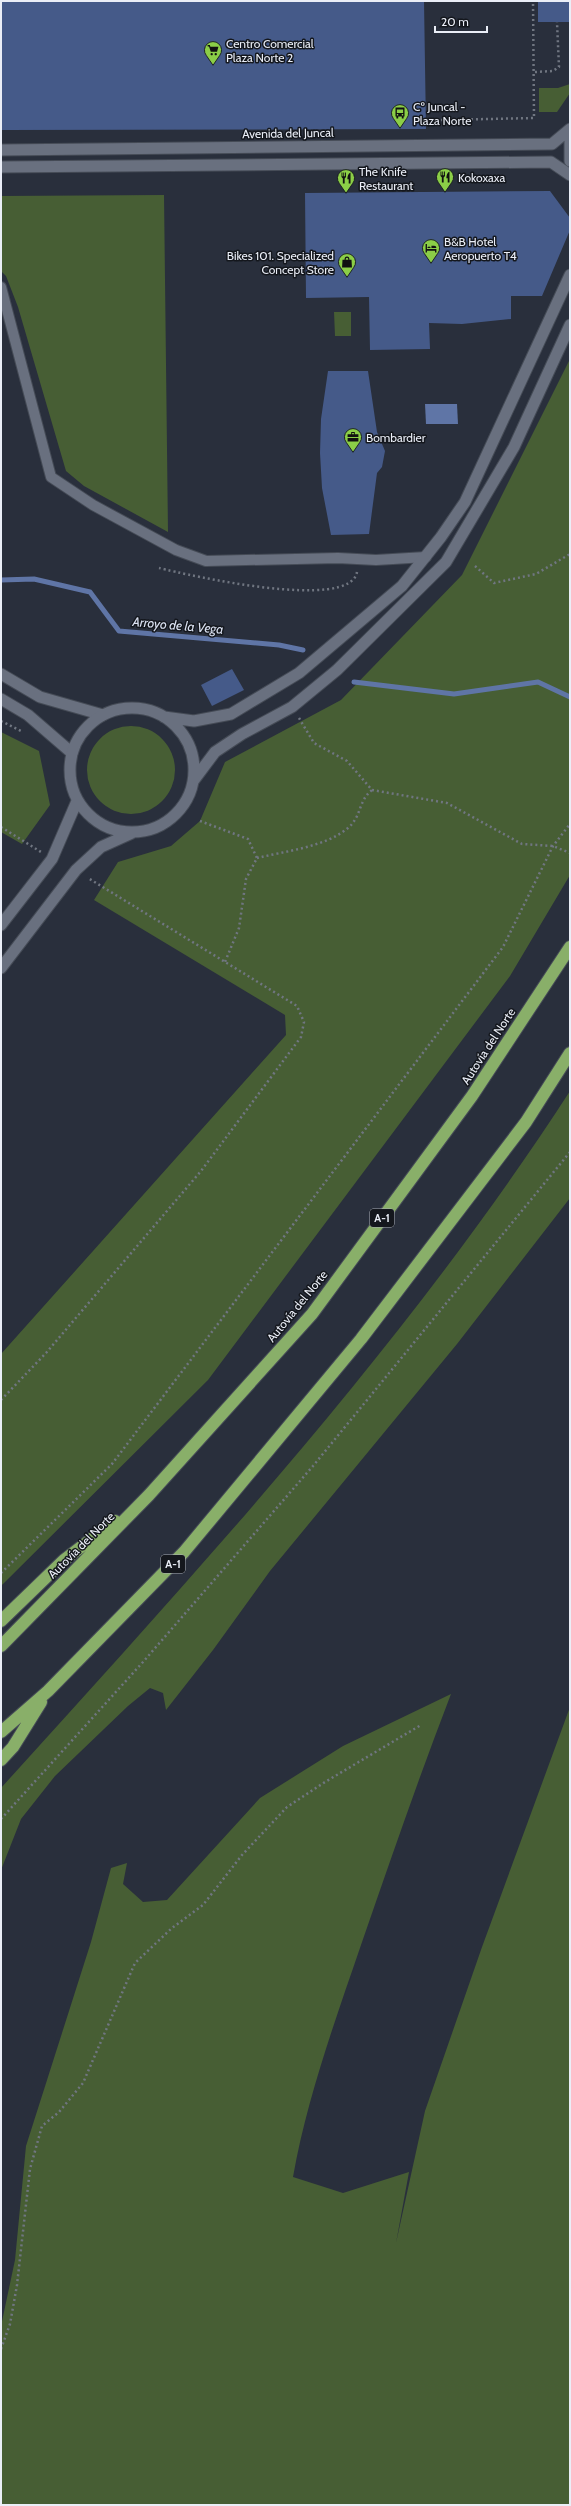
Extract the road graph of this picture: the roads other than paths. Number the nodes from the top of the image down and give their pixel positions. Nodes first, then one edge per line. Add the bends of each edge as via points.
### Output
1 (570, 129) edge
2 (570, 141) edge
3 (1, 150) edge
4 (570, 161) edge
5 (1, 167) edge
6 (570, 175) edge
7 (570, 275) edge
8 (1, 287) edge
9 (570, 326) edge
10 (426, 557) junction
11 (1, 674) edge
12 (1, 700) edge
13 (103, 715) junction
14 (164, 717) junction
15 (72, 754) junction
16 (194, 780) junction
17 (77, 801) junction
18 (133, 832) junction
19 (1, 926) edge
20 (570, 947) edge
21 (1, 968) edge
22 (570, 1053) edge
23 (149, 1495) junction
24 (1, 1621) edge
25 (1, 1646) edge
26 (48, 1691) junction
27 (1, 1732) edge
28 (1, 1760) edge

1 - 3 street, Avenida del Juncal via 552,144
2 - 4 street
5 - 6 street via 551,162
7 - 10 street via 465,502
8 - 10 lane via 51,477 93,505 176,550 206,561
9 - 16 street via 514,447 446,562 337,670 292,707 215,752
10 - 14 street via 402,586 299,673 231,714 194,720
11 - 13 street via 40,697
12 - 15 street via 28,715
13 - 14 street via 123,708 144,709
13 - 15 street via 89,725 78,738
14 - 16 street via 178,729 188,744 194,762
15 - 17 street via 69,770 71,786
16 - 18 street via 189,797 166,823 150,830
17 - 18 street via 95,820 106,827
17 - 19 street via 52,859
18 - 21 street via 101,847 76,870
20 - 23 highway, Autovía del Norte / A-1 via 472,1096 312,1314
22 - 26 highway, A-1 via 526,1122 361,1339 184,1552
23 - 24 highway via 64,1560
23 - 25 highway, Autovía del Norte / A-1
26 - 27 highway, A-1
26 - 28 highway via 13,1747

